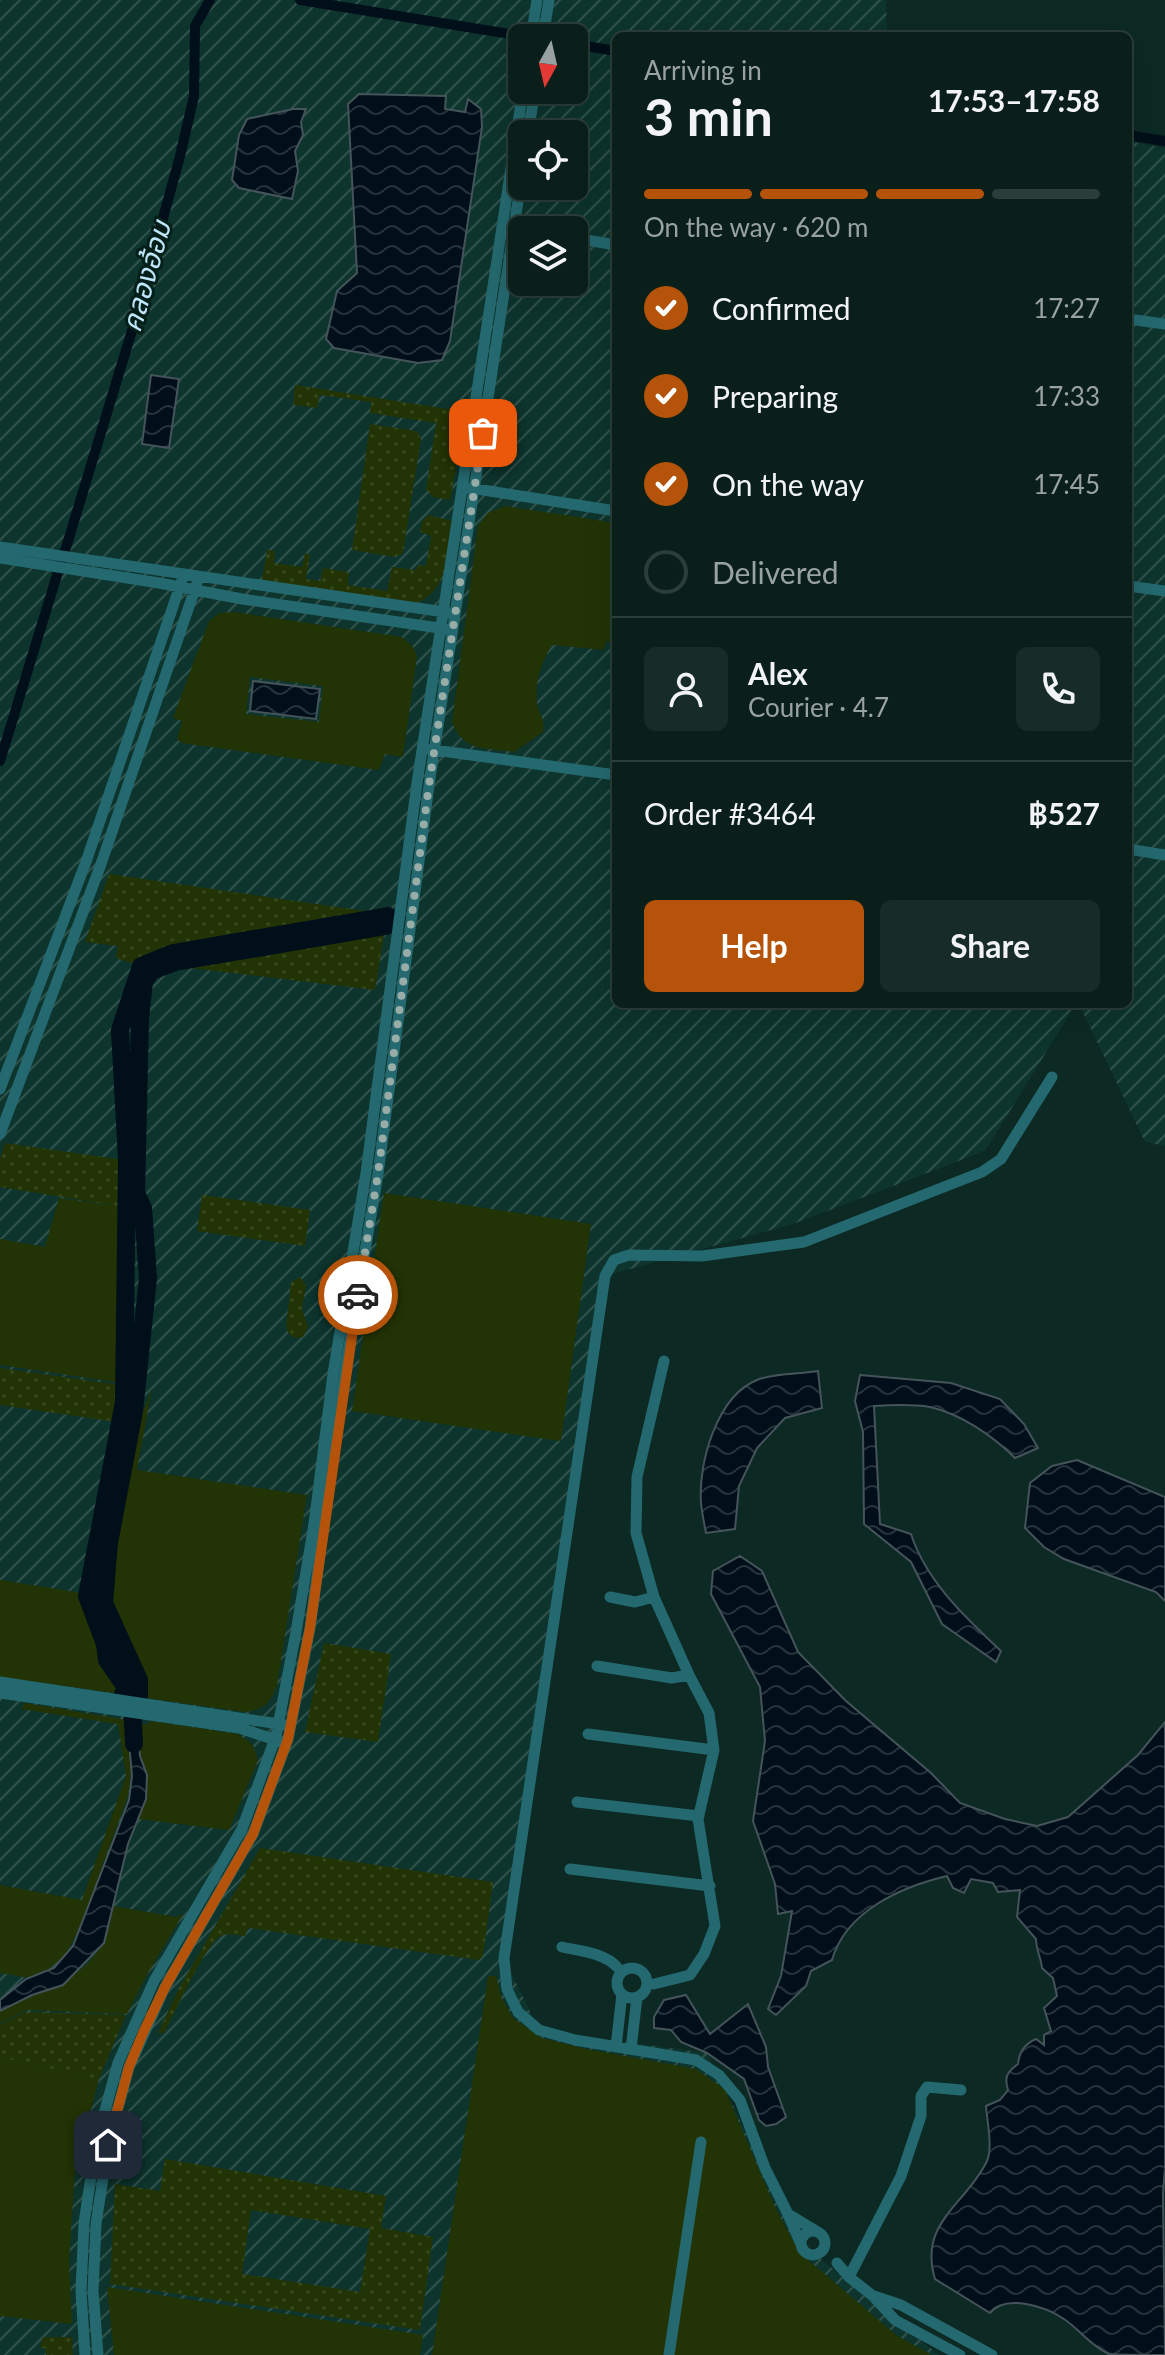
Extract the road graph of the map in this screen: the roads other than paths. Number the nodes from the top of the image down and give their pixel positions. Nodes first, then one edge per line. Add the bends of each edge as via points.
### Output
1 (537, 0) edge
2 (549, 0) edge
3 (540, 24) edge
4 (542, 24) edge
5 (522, 104) edge
6 (514, 216) edge
7 (588, 240) edge
8 (612, 244) edge
9 (508, 258) edge
10 (1132, 320) edge
11 (1165, 324) edge
12 (468, 488) junction
13 (612, 510) edge
14 (0, 547) edge
15 (0, 558) edge
16 (184, 574) junction
17 (199, 577) junction
18 (1132, 587) edge
19 (180, 588) junction
20 (1165, 591) edge
21 (195, 592) junction
22 (449, 613) junction
23 (447, 629) junction
24 (429, 749) junction
25 (612, 774) edge
26 (1132, 850) edge
27 (1165, 855) edge
28 (1052, 1077) dead end
29 (0, 1089) edge
30 (0, 1134) edge
31 (664, 1361) dead end
32 (610, 1597) dead end
33 (654, 1597) junction
34 (597, 1666) dead end
35 (689, 1675) junction
36 (0, 1682) edge
37 (0, 1693) edge
38 (114, 1705) junction
39 (142, 1709) junction
40 (284, 1725) junction
41 (588, 1734) dead end
42 (281, 1741) junction
43 (714, 1750) junction
44 (577, 1802) dead end
45 (699, 1816) junction
46 (570, 1869) dead end
47 (710, 1886) junction
48 (562, 1947) dead end
49 (621, 1971) junction
50 (645, 1987) junction
51 (622, 1994) junction
52 (616, 2047) junction
53 (631, 2049) junction
54 (961, 2090) dead end
55 (701, 2142) dead end
56 (788, 2214) junction
57 (816, 2231) junction
58 (800, 2242) junction
59 (826, 2243) junction
60 (810, 2255) junction
61 (837, 2263) junction
62 (849, 2277) junction
63 (873, 2296) junction
64 (85, 2355) edge
65 (98, 2355) edge
66 (669, 2355) edge
67 (960, 2355) edge
68 (992, 2355) edge

1 - 3 street
2 - 4 street
5 - 6 street
7 - 8 street
9 - 12 street
10 - 11 street
12 - 13 street
12 - 22 street
14 - 16 street
15 - 19 street
16 - 17 street
16 - 19 street
17 - 21 street
17 - 22 street
18 - 20 street
19 - 21 street
19 - 29 street via 87,859
21 - 23 street
21 - 30 street
22 - 23 street
23 - 24 street
24 - 25 street
24 - 40 street
26 - 27 street
28 - 52 street via 1001,1159 982,1172 804,1242 702,1256 629,1255 614,1260 605,1276 504,1958 507,1989 518,2012 539,2030
31 - 33 street via 637,1477 636,1533
32 - 33 street via 635,1602
33 - 35 street
34 - 35 street via 672,1678
35 - 43 street via 709,1713
36 - 38 street
37 - 38 street
38 - 39 street
39 - 40 street
39 - 42 street
40 - 42 street
41 - 43 street
42 - 64 street via 242,1829 154,1981 118,2063 96,2143 84,2223
42 - 65 street via 253,1834 165,1987 129,2067 108,2145 96,2224 93,2291
43 - 45 street
44 - 45 street
45 - 47 street
46 - 47 street
47 - 50 street via 715,1926 704,1954 690,1975
48 - 49 street via 603,1957
49 - 50 street via 638,1969
49 - 51 street via 617,1985
50 - 51 street
50 - 53 street
51 - 52 street
52 - 53 street
53 - 56 street via 696,2060 719,2075 740,2100
54 - 62 street via 924,2090 901,2176
55 - 66 street
56 - 57 street
56 - 58 street
57 - 58 street via 804,2234
57 - 59 street
58 - 60 street
59 - 60 street via 823,2251
59 - 61 street
60 - 61 street
61 - 62 street
62 - 63 street
63 - 67 street via 895,2320
63 - 68 street via 901,2305

